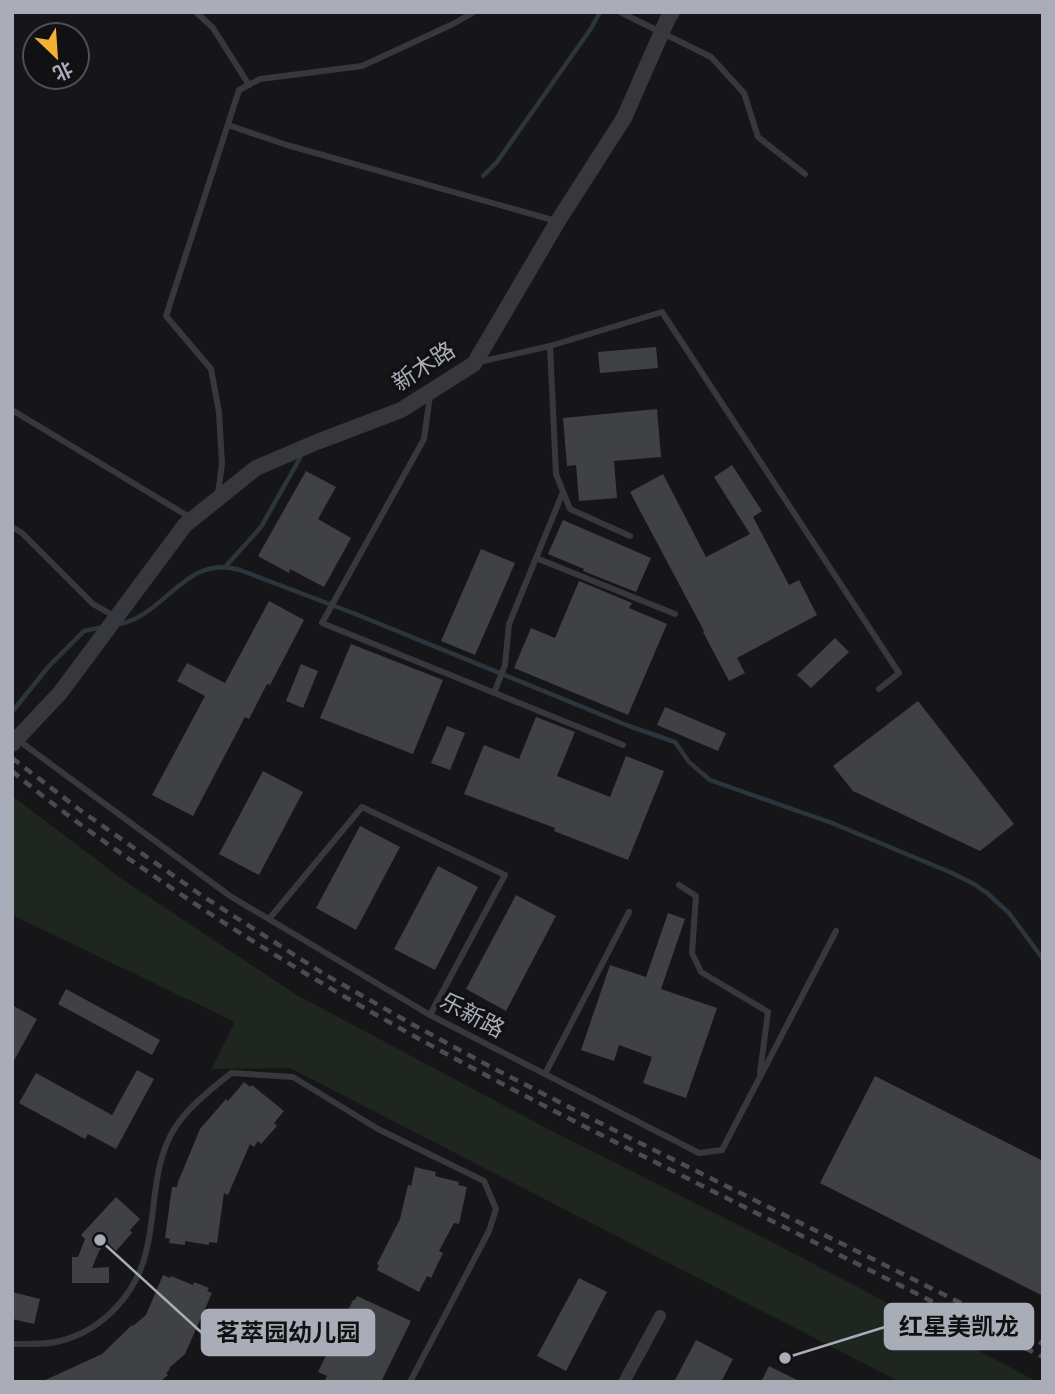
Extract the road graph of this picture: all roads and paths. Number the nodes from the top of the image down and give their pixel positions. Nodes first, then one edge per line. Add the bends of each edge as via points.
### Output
1 (196, 12) edge
2 (474, 12) edge
3 (620, 12) edge
4 (672, 12) edge
5 (661, 33) junction
6 (249, 85) junction
7 (228, 125) junction
8 (805, 174) dead end
9 (558, 221) junction
10 (550, 346) junction
11 (474, 364) junction
12 (431, 390) junction
13 (12, 410) edge
14 (563, 492) junction
15 (217, 499) junction
16 (192, 519) junction
17 (12, 527) edge
18 (630, 536) dead end
19 (536, 558) junction
20 (675, 614) dead end
21 (117, 618) junction
22 (879, 690) dead end
23 (494, 693) junction
24 (14, 741) edge
25 (623, 745) dead end
26 (679, 885) dead end
27 (629, 912) dead end
28 (269, 919) junction
29 (836, 931) dead end
30 (430, 1015) junction
31 (545, 1074) junction
32 (759, 1079) junction
33 (660, 1316) dead end
34 (12, 1344) edge
35 (410, 1382) edge
36 (624, 1382) edge

1 - 6 lane via 213,28
2 - 6 lane via 362,66 260,79
3 - 5 lane
4 - 5 street, 新木路
5 - 8 lane via 711,57 744,93 758,137
5 - 9 street, 新木路 via 624,118
6 - 7 lane via 239,90
7 - 9 lane
7 - 15 lane via 166,316 211,369 222,464
9 - 11 street, 新木路
10 - 11 lane
10 - 14 lane via 556,474
10 - 22 lane via 662,312 899,673
11 - 12 street, 新木路
12 - 15 street, 新木路 via 401,410 256,468
12 - 23 lane via 424,439 322,623
13 - 16 lane
14 - 18 lane via 569,509
14 - 19 lane
15 - 16 street, 新木路
16 - 21 street, 新木路
17 - 21 lane via 93,604
19 - 20 lane
19 - 23 lane via 509,624 505,665
21 - 24 street, 新木路 via 60,693
23 - 25 lane
24 - 28 lane, 乐新路
26 - 32 lane via 696,895 692,953 701,972 768,1012
27 - 31 lane
28 - 30 lane, 乐新路
28 - 30 lane via 362,807 505,876
29 - 32 lane, 乐新路
30 - 31 lane, 乐新路
31 - 32 lane, 乐新路 via 699,1153 722,1150
33 - 36 street
34 - 35 lane via 57,1342 84,1332 109,1315 129,1292 147,1249 162,1154 175,1127 195,1103 231,1073 293,1077 378,1129 484,1181 496,1209 489,1231

